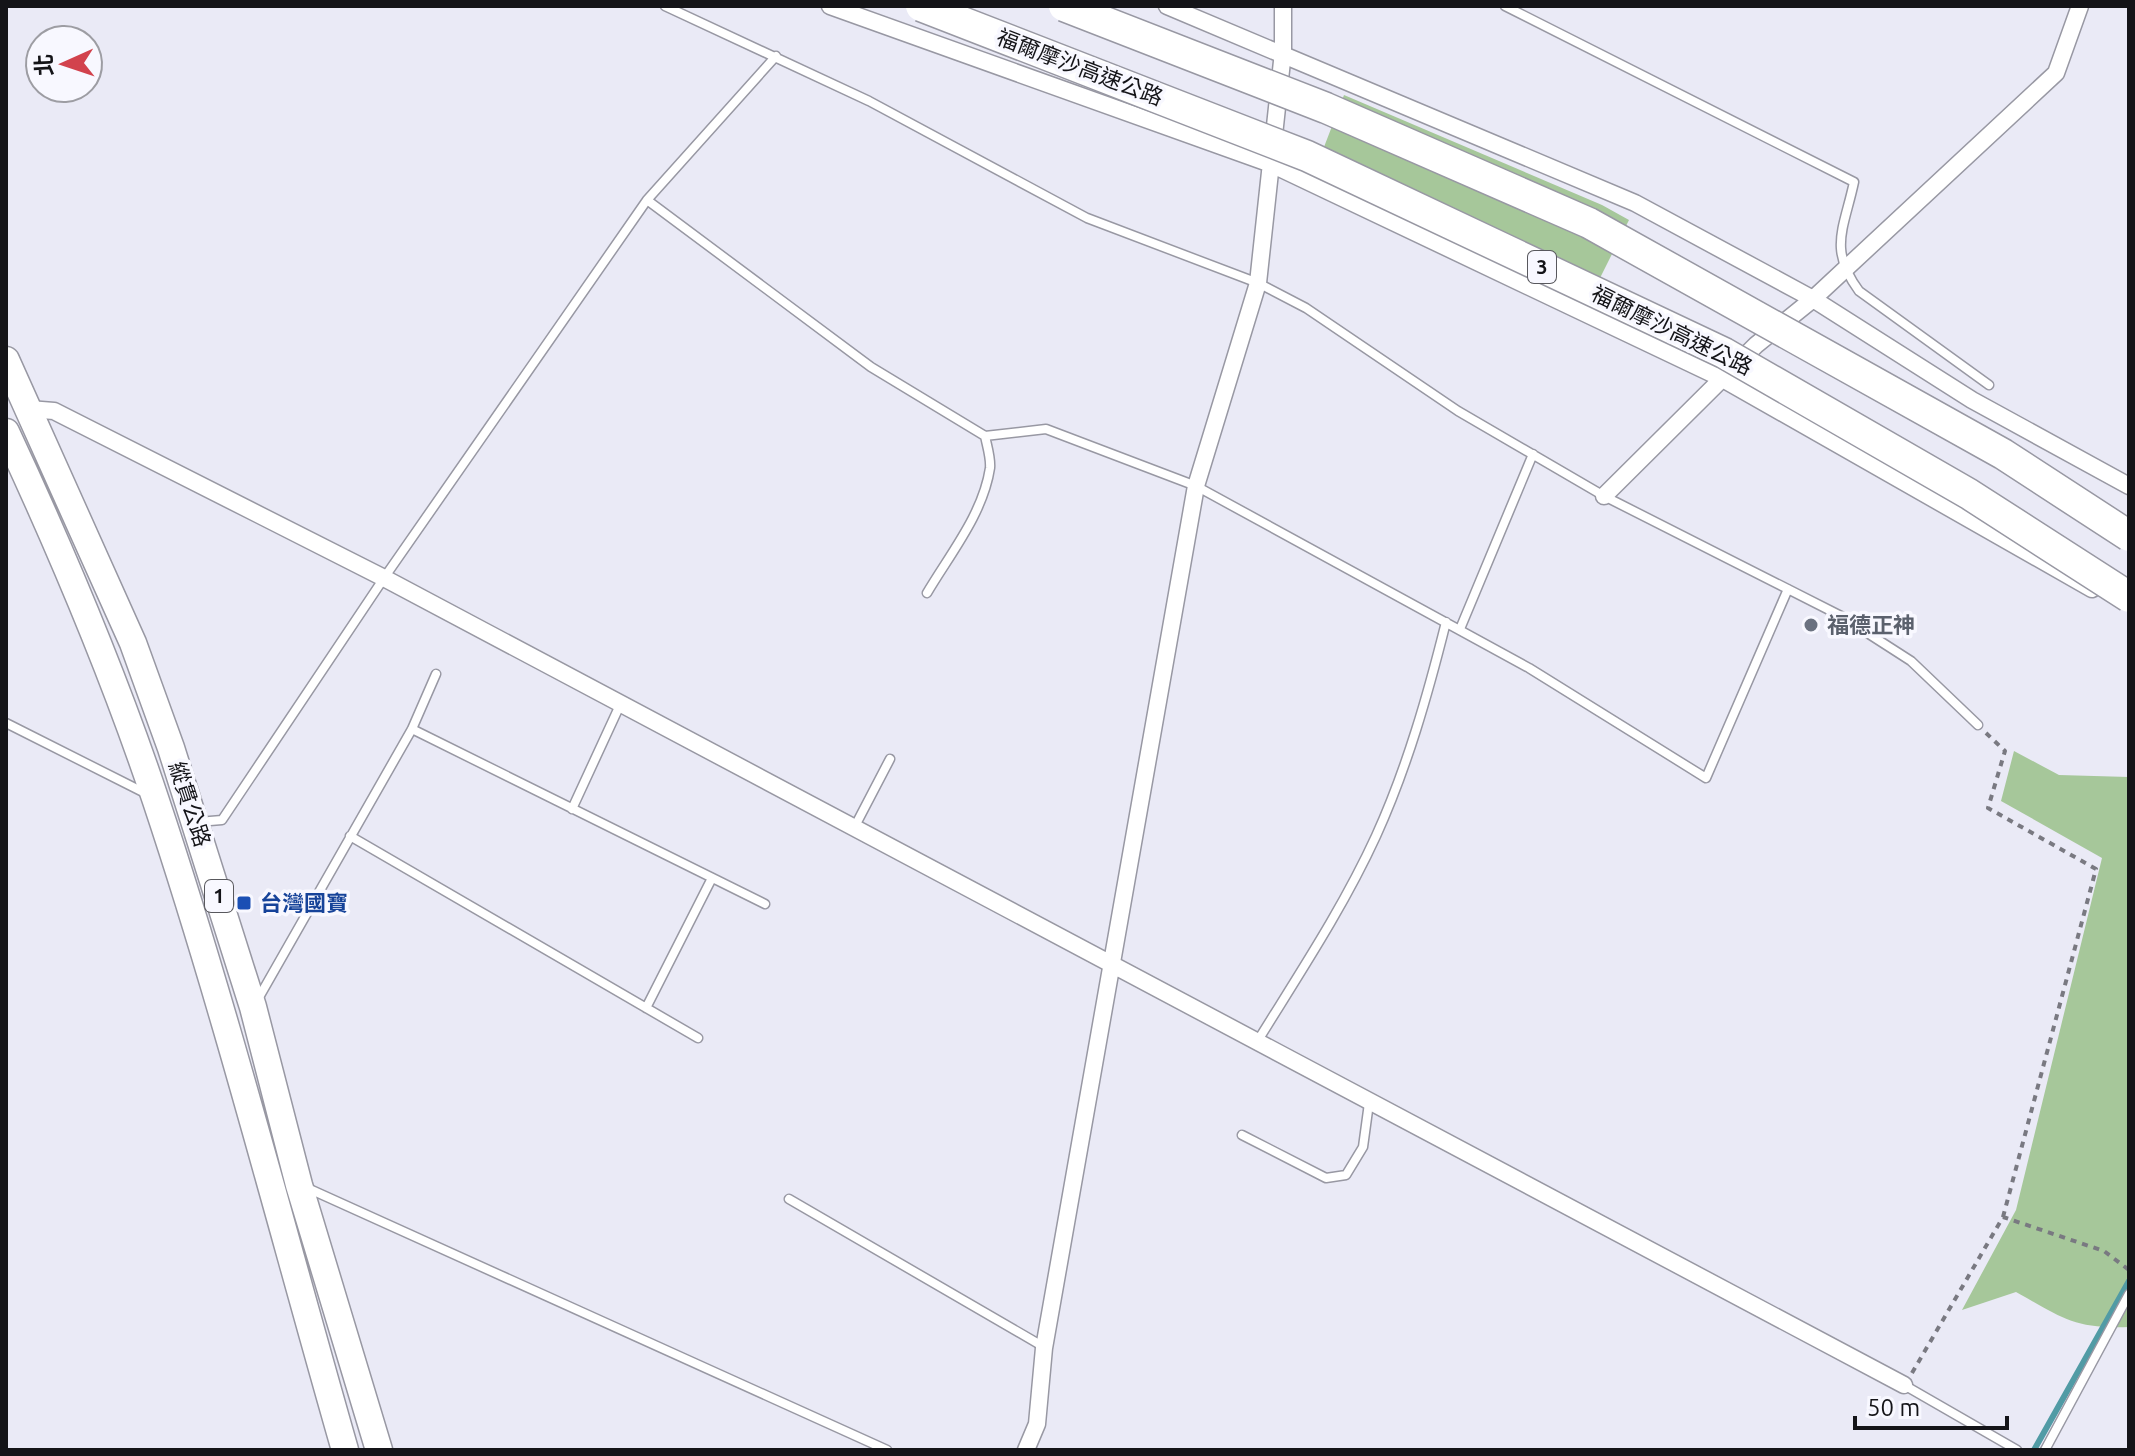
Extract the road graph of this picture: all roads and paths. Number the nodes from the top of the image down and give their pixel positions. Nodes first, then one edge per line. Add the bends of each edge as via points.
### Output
1 (665, 6) edge
2 (830, 6) edge
3 (921, 6) edge
4 (1064, 6) edge
5 (1167, 6) edge
6 (1283, 6) edge
7 (1505, 6) edge
8 (2080, 6) edge
9 (1283, 52) junction
10 (776, 56) junction
11 (1271, 164) junction
12 (647, 200) junction
13 (1844, 270) junction
14 (1258, 283) junction
15 (1813, 299) junction
16 (6, 360) edge
17 (1721, 378) junction
18 (1989, 385) dead end
19 (29, 409) junction
20 (6, 432) edge
21 (985, 436) junction
22 (1533, 454) junction
23 (1196, 486) junction
24 (2129, 486) edge
25 (1604, 496) junction
26 (2129, 536) edge
27 (384, 578) junction
28 (1788, 589) junction
29 (927, 593) dead end
30 (2129, 597) edge
31 (2129, 611) edge
32 (1446, 622) junction
33 (1460, 629) junction
34 (436, 674) dead end
35 (620, 705) junction
36 (6, 723) edge
37 (1978, 725) joint
38 (412, 729) junction
39 (890, 759) dead end
40 (161, 802) junction
41 (572, 809) junction
42 (187, 818) junction
43 (854, 829) junction
44 (350, 836) junction
45 (712, 878) junction
46 (765, 904) dead end
47 (1110, 966) junction
48 (646, 1008) junction
49 (249, 1012) junction
50 (698, 1038) dead end
51 (1256, 1043) junction
52 (1369, 1103) junction
53 (1242, 1135) dead end
54 (299, 1185) junction
55 (789, 1199) dead end
56 (2003, 1217) junction
57 (2127, 1269) edge
58 (2129, 1294) edge
59 (1044, 1348) junction
60 (1904, 1385) junction
61 (345, 1450) edge
62 (379, 1450) edge
63 (887, 1450) edge
64 (1026, 1450) edge
65 (2017, 1450) edge
66 (2045, 1450) edge

1 - 10 lane
2 - 11 street
3 - 30 highway, 福爾摩沙高速公路 / 3, bridge via 1307,156 1724,353 1969,494
4 - 26 highway, bridge via 1326,108 1589,223 2003,454
5 - 9 street
6 - 9 street
7 - 13 lane via 1854,182 1838,254
8 - 13 street via 2056,73
9 - 11 street
9 - 15 street via 1635,203
10 - 12 lane
10 - 14 lane via 1087,218
11 - 14 street
11 - 17 street
12 - 21 lane via 871,367
12 - 27 lane
13 - 15 street
13 - 18 lane via 1859,291
14 - 22 lane via 1306,308 1458,411
14 - 23 street
15 - 17 street
15 - 24 street via 1972,400
16 - 19 main road, 縱貫公路 / 1
17 - 25 street
17 - 31 street
19 - 27 street via 54,411
19 - 42 main road, 縱貫公路 / 1 via 133,643 171,748
20 - 40 main road, 縱貫公路 / 1 via 53,532
21 - 23 lane via 1046,429
21 - 29 lane via 991,465 975,514
22 - 25 lane
22 - 33 lane
23 - 32 lane
23 - 47 street
25 - 28 lane
27 - 35 street
27 - 42 lane via 222,820
28 - 33 lane via 1706,778
28 - 37 lane via 1911,661
32 - 33 lane
32 - 51 lane via 1426,700 1377,834 1338,910
34 - 38 lane
35 - 41 lane
35 - 43 street
36 - 40 lane
37 - 56 path via 2005,751 1988,808 2096,869
38 - 41 lane
38 - 44 lane
39 - 43 lane
40 - 61 main road, 縱貫公路 / 1 via 231,1033
41 - 45 lane
42 - 49 main road, 縱貫公路 / 1
43 - 47 street
44 - 48 lane
44 - 49 lane
45 - 46 lane
45 - 48 lane
47 - 51 street
47 - 59 street
48 - 50 lane
49 - 54 main road, 縱貫公路 / 1
51 - 52 street
52 - 53 lane via 1363,1147 1346,1175 1326,1178
52 - 60 street
54 - 62 main road, 縱貫公路 / 1
54 - 63 lane
55 - 59 lane
56 - 57 path via 2104,1251
56 - 60 path
58 - 66 lane
59 - 64 street via 1037,1424
60 - 65 lane

